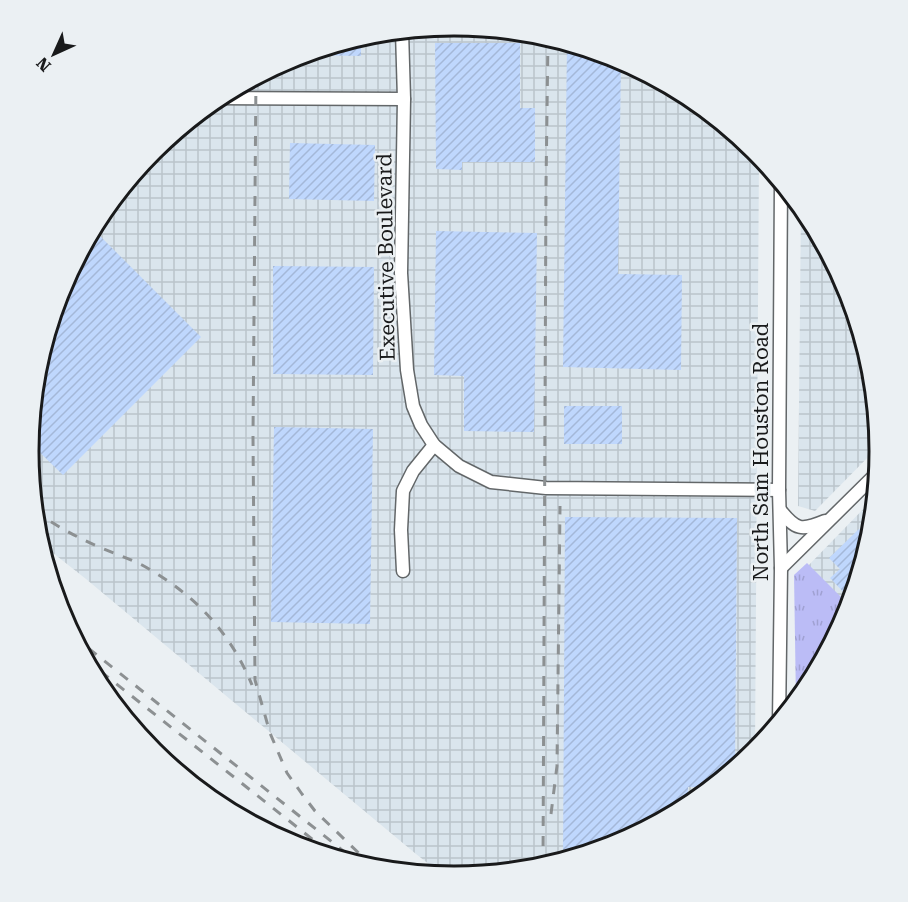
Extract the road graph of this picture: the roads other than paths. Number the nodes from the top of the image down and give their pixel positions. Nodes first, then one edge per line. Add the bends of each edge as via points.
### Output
1 (402, 40) edge
2 (237, 98) edge
3 (404, 99) junction
4 (781, 195) edge
5 (435, 444) junction
6 (868, 482) edge
7 (779, 490) junction
8 (780, 510) junction
9 (831, 518) junction
10 (781, 568) junction
11 (403, 571) dead end
12 (779, 709) edge

1 - 3 street, Executive Boulevard
2 - 3 street
3 - 5 street, Executive Boulevard via 401,273 407,370 412,406
4 - 7 street, North Sam Houston Road
5 - 7 street, Executive Boulevard via 462,468 490,482 546,488
5 - 11 street via 413,471 403,492
6 - 9 street
7 - 8 street, North Sam Houston Road
8 - 9 street via 792,525 801,527
8 - 10 street, North Sam Houston Road
9 - 10 street
10 - 12 street, North Sam Houston Road

